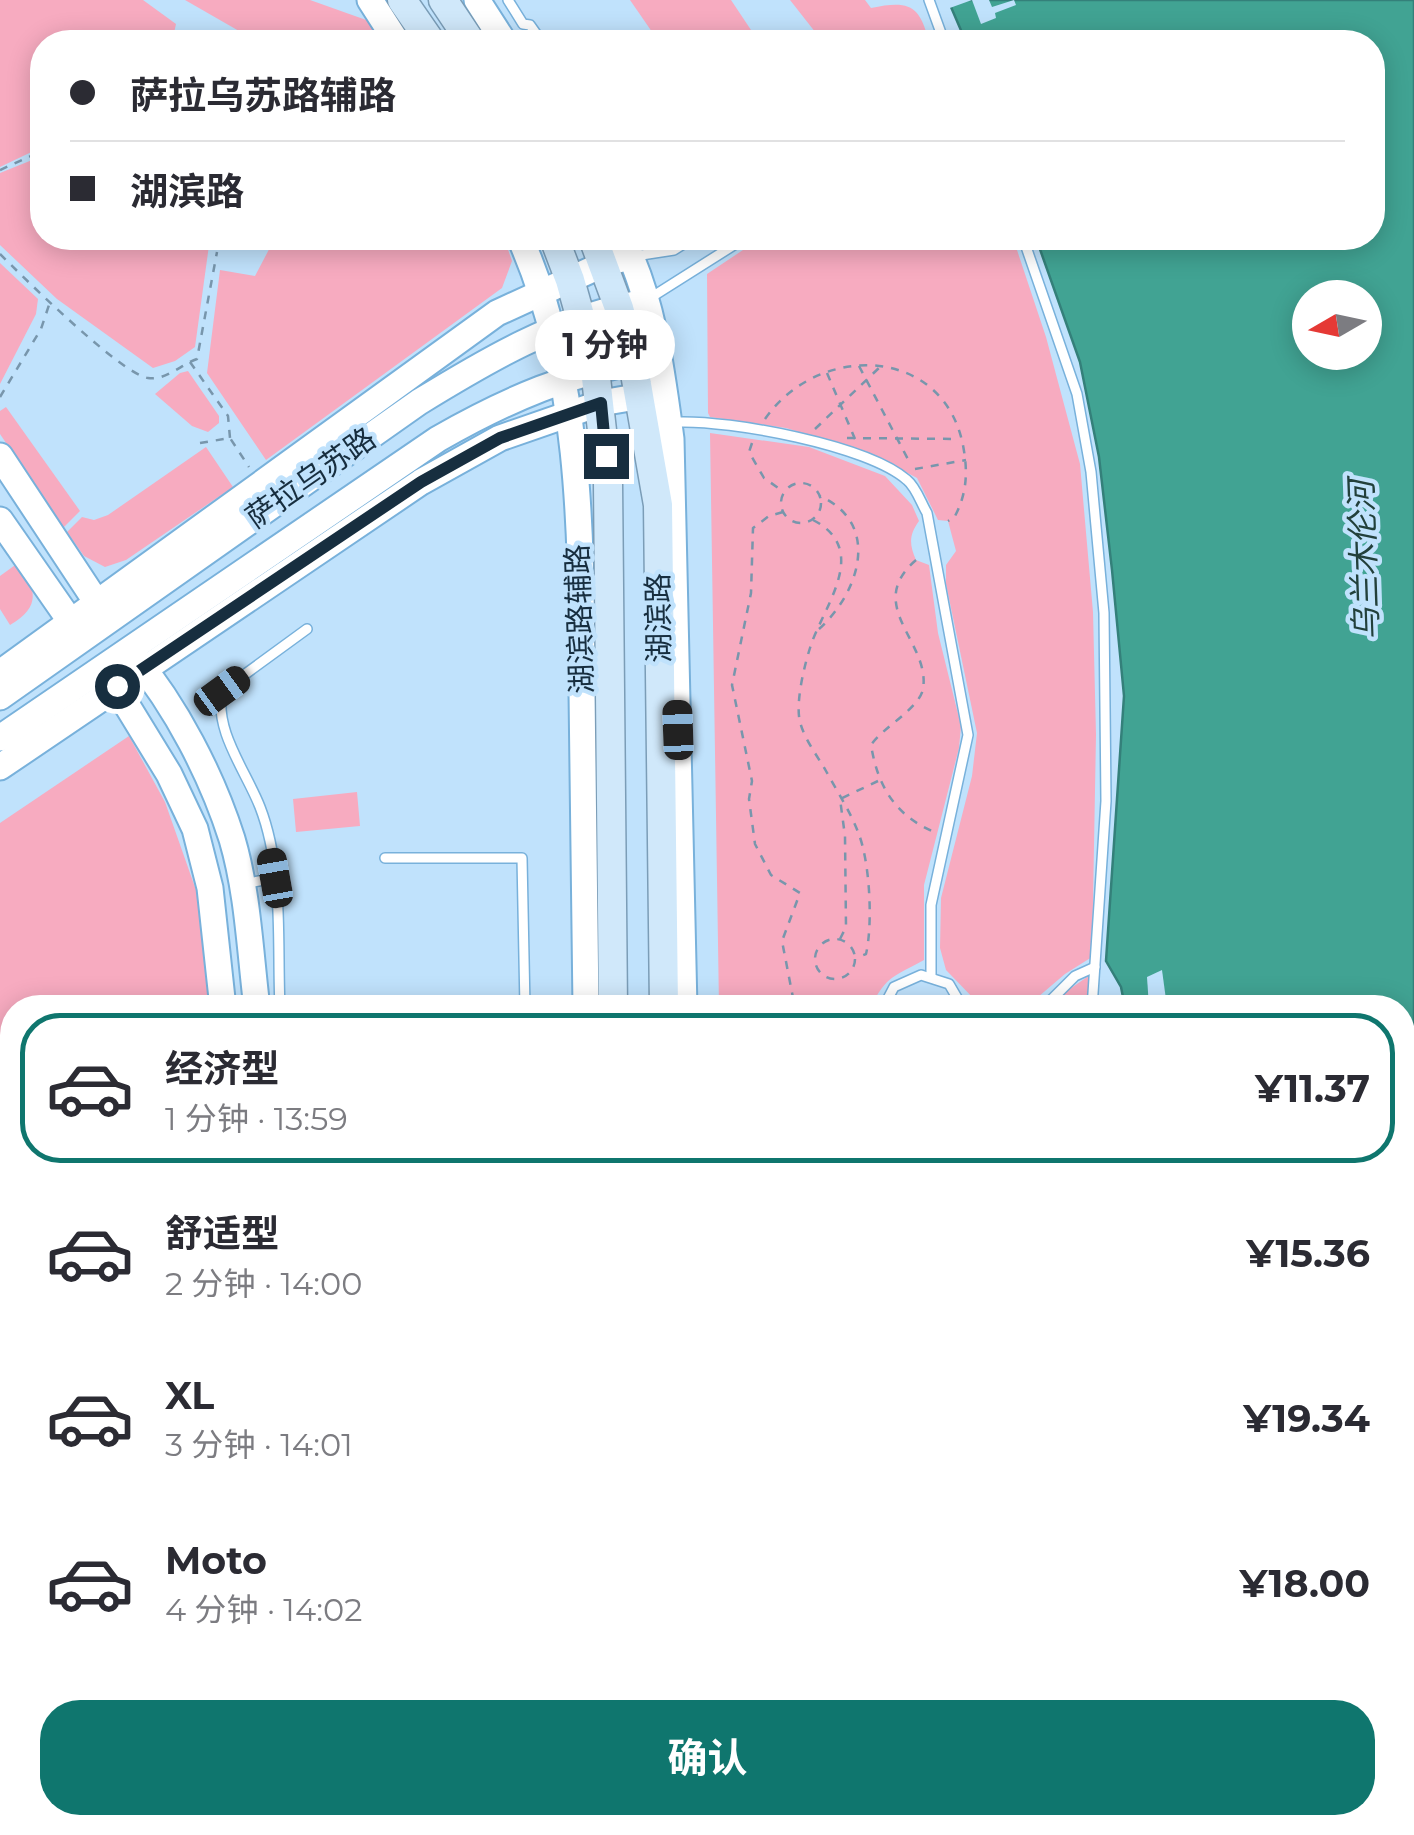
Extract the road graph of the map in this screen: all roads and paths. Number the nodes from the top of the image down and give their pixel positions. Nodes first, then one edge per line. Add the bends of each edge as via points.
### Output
1 (370, 0) edge
2 (402, 0) edge
3 (443, 0) edge
4 (477, 0) edge
5 (508, 0) edge
6 (929, 0) edge
7 (389, 30) edge
8 (423, 30) edge
9 (463, 30) edge
10 (496, 30) edge
11 (534, 30) edge
12 (940, 30) edge
13 (30, 156) edge
14 (0, 170) edge
15 (525, 250) edge
16 (559, 250) edge
17 (598, 250) edge
18 (623, 250) edge
19 (627, 250) edge
20 (724, 250) edge
21 (1027, 250) edge
22 (217, 252) dead end
23 (0, 254) edge
24 (604, 264) junction
25 (570, 280) junction
26 (541, 292) junction
27 (50, 302) junction
28 (632, 305) junction
29 (581, 317) junction
30 (552, 328) junction
31 (645, 360) junction
32 (190, 362) junction
33 (859, 364) junction
34 (882, 365) junction
35 (595, 369) junction
36 (826, 371) junction
37 (562, 379) junction
38 (867, 380) junction
39 (651, 395) junction
40 (0, 396) edge
41 (601, 403) junction
42 (840, 405) junction
43 (568, 412) junction
44 (677, 422) dead end
45 (757, 430) junction
46 (810, 434) dead end
47 (230, 438) junction
48 (838, 438) dead end
49 (854, 438) junction
50 (897, 438) junction
51 (962, 439) junction
52 (200, 443) dead end
53 (860, 450) dead end
54 (0, 456) edge
55 (966, 460) junction
56 (913, 470) junction
57 (903, 471) dead end
58 (917, 478) dead end
59 (262, 484) junction
60 (784, 492) junction
61 (820, 496) junction
62 (783, 512) junction
63 (0, 520) edge
64 (813, 520) junction
65 (948, 521) dead end
66 (916, 560) dead end
67 (104, 613) junction
68 (307, 629) dead end
69 (818, 630) junction
70 (77, 632) junction
71 (136, 659) junction
72 (0, 673) edge
73 (109, 677) junction
74 (0, 697) edge
75 (0, 738) edge
76 (0, 767) edge
77 (881, 780) junction
78 (840, 799) junction
79 (944, 837) junction
80 (385, 858) dead end
81 (275, 878) junction
82 (240, 884) junction
83 (840, 939) junction
84 (856, 958) junction
85 (1095, 967) junction
86 (931, 976) junction
87 (222, 995) edge
88 (254, 995) edge
89 (280, 995) edge
90 (525, 995) edge
91 (586, 995) edge
92 (614, 995) edge
93 (664, 995) edge
94 (684, 995) edge
95 (793, 995) edge
96 (888, 995) edge
97 (955, 995) edge
98 (1053, 995) edge
99 (1093, 995) edge

1 - 7 street
2 - 8 main road
3 - 9 main road
4 - 10 street
5 - 11 lane
6 - 12 lane
13 - 14 path
15 - 26 street, 湖滨路辅路
16 - 25 main road, 湖滨路
17 - 24 main road, 湖滨路
18 - 24 street
19 - 28 street
20 - 28 lane
21 - 85 lane via 1077,394 1093,490 1107,705
22 - 32 path via 198,359
23 - 27 path
24 - 25 street
24 - 28 main road, 湖滨路
25 - 26 street
25 - 29 main road, 湖滨路
26 - 30 street, 湖滨路辅路
26 - 59 street via 497,313
27 - 32 path via 148,378
27 - 40 path
28 - 29 street, 萨拉乌苏路
28 - 31 main road, 湖滨路
29 - 30 street, 萨拉乌苏路
29 - 35 main road, 湖滨路
30 - 37 street, 湖滨路辅路
30 - 67 street, 萨拉乌苏路 via 419,402
31 - 35 street, 萨拉乌苏路
31 - 39 main road, 湖滨路
32 - 47 path via 228,416
33 - 34 path
33 - 36 path
33 - 38 path
34 - 38 path
34 - 51 path via 942,398
35 - 37 street, 萨拉乌苏路
35 - 41 main road, 湖滨路
36 - 42 path
36 - 45 path via 803,380
37 - 43 street, 湖滨路辅路
37 - 71 street, 萨拉乌苏路 via 438,439
38 - 42 path
38 - 50 path
39 - 41 street
39 - 93 main road, 湖滨路
39 - 94 street via 670,438
41 - 43 street
41 - 92 main road, 湖滨路 via 608,484
42 - 46 path
42 - 49 path
43 - 71 street via 500,438 421,482
43 - 91 street, 湖滨路辅路 via 582,626
44 - 45 lane
45 - 60 path via 749,452 764,478
45 - 79 lane via 871,461 909,480 927,513 968,734
47 - 52 path
47 - 59 path
48 - 49 path
49 - 50 path
49 - 53 path
50 - 51 path
50 - 56 path
51 - 55 path
54 - 67 street
55 - 56 path
55 - 65 path via 964,494
56 - 57 path
56 - 58 path
59 - 67 street
60 - 61 path via 806,483
60 - 62 path
61 - 64 path
61 - 69 path via 843,510 859,544 848,592
62 - 64 path via 793,522
62 - 95 path via 753,528 751,593 732,685 752,781 755,844 771,874 800,893 782,942
63 - 70 street
64 - 69 path via 836,542 842,563
66 - 77 path via 903,571 896,600 923,688 871,746
67 - 70 street, 萨拉乌苏路
67 - 71 street
68 - 81 lane via 222,691 219,707 265,822
69 - 78 path via 799,720
70 - 72 street
70 - 73 street
70 - 74 street, 萨拉乌苏路
71 - 73 street, 萨拉乌苏路
71 - 82 street via 218,800
73 - 75 street, 萨拉乌苏路
73 - 76 street
73 - 87 street via 195,829 210,888
77 - 78 path
77 - 79 path via 896,809
78 - 83 path via 846,927
78 - 84 path via 860,836 866,876 868,942 866,954
79 - 86 lane via 931,905
80 - 90 lane via 522,858
81 - 82 lane
81 - 89 lane
82 - 88 street
83 - 84 path
83 - 84 path via 818,948 814,962 821,974 841,979
85 - 98 lane
85 - 99 lane
86 - 96 lane via 902,981
86 - 97 lane

